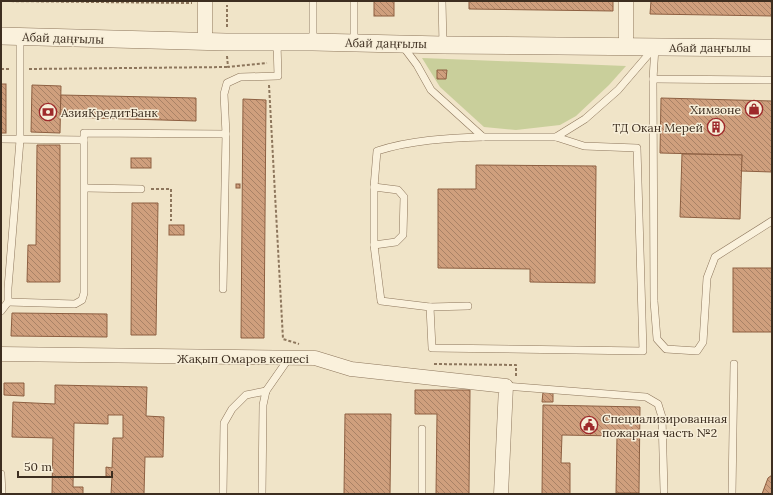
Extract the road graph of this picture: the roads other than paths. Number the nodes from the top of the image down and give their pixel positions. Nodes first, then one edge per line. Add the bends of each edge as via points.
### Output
1 (313, 1) edge
2 (354, 1) edge
3 (442, 1) edge
4 (626, 1) edge
5 (205, 2) edge
6 (1, 36) edge
7 (20, 37) junction
8 (205, 42) junction
9 (312, 42) junction
10 (354, 42) junction
11 (277, 43) junction
12 (401, 44) junction
13 (443, 45) junction
14 (626, 47) junction
15 (656, 47) junction
16 (772, 48) edge
17 (653, 79) junction
18 (772, 80) edge
19 (226, 134) junction
20 (483, 137) junction
21 (556, 137) junction
22 (1, 140) edge
23 (20, 140) junction
24 (84, 140) junction
25 (374, 187) junction
26 (85, 188) junction
27 (141, 189) road end
28 (772, 221) edge
29 (374, 244) junction
30 (223, 289) dead end
31 (8, 302) junction
32 (468, 306) dead end
33 (430, 307) junction
34 (1, 311) edge
35 (1, 354) edge
36 (289, 358) junction
37 (734, 364) dead end
38 (511, 386) junction
39 (266, 390) junction
40 (422, 429) dead end
41 (1, 474) edge
42 (664, 491) dead end
43 (2, 494) edge
44 (223, 494) edge
45 (262, 494) edge
46 (422, 494) edge
47 (501, 494) edge
48 (732, 494) edge

1 - 9 lane
2 - 10 lane
3 - 13 lane
4 - 14 street
5 - 8 street
6 - 7 street, Абай даңғылы
7 - 8 street, Абай даңғылы
7 - 23 lane
8 - 11 street, Абай даңғылы
9 - 10 street, Абай даңғылы
9 - 11 street, Абай даңғылы
10 - 12 street, Абай даңғылы
11 - 19 lane via 278,76 240,77 227,83 224,94
12 - 13 street, Абай даңғылы
12 - 20 lane via 431,90
13 - 14 street, Абай даңғылы
14 - 15 street, Абай даңғылы
15 - 16 street, Абай даңғылы
15 - 17 lane
15 - 21 lane via 618,90 585,119
17 - 18 lane
17 - 28 lane via 654,301 657,339 666,349 697,351 703,342 707,278 715,257
19 - 24 lane via 84,133
19 - 30 lane
20 - 21 lane
20 - 25 lane via 396,145 377,150
21 - 33 lane via 584,146 637,148 642,351 432,348
22 - 23 lane
23 - 24 lane
23 - 31 lane
24 - 26 lane
25 - 29 lane
25 - 29 lane via 398,190 404,197 403,235 396,242
26 - 27 lane
26 - 31 lane via 82,300 75,304
29 - 33 lane via 381,301
31 - 34 lane
32 - 33 lane
35 - 36 street, Жақып Омаров көшесі
36 - 38 street, Жақып Омаров көшесі via 315,358 351,369
36 - 39 lane
37 - 48 lane
38 - 42 lane via 646,397 658,404 662,417
38 - 47 street
39 - 44 lane via 246,395 232,409 224,423
39 - 45 lane via 263,405
40 - 46 lane
41 - 43 lane

